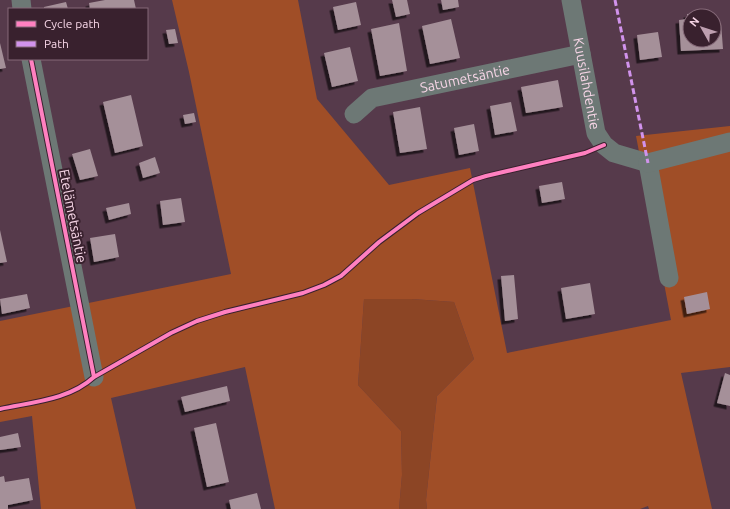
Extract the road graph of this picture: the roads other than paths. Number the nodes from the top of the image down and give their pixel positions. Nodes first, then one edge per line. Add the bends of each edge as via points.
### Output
1 (571, 0) edge
2 (581, 54) junction
3 (31, 60) edge
4 (354, 114) dead end
5 (730, 142) edge
6 (648, 163) junction
7 (669, 278) dead end
8 (94, 377) dead end

1 - 2 street, Kuusilahdentie
2 - 4 street, Satumetsäntie via 372,98
2 - 6 street, Kuusilahdentie via 596,133 614,153
3 - 8 street, Etelämetsäntie
5 - 6 street
6 - 7 street

